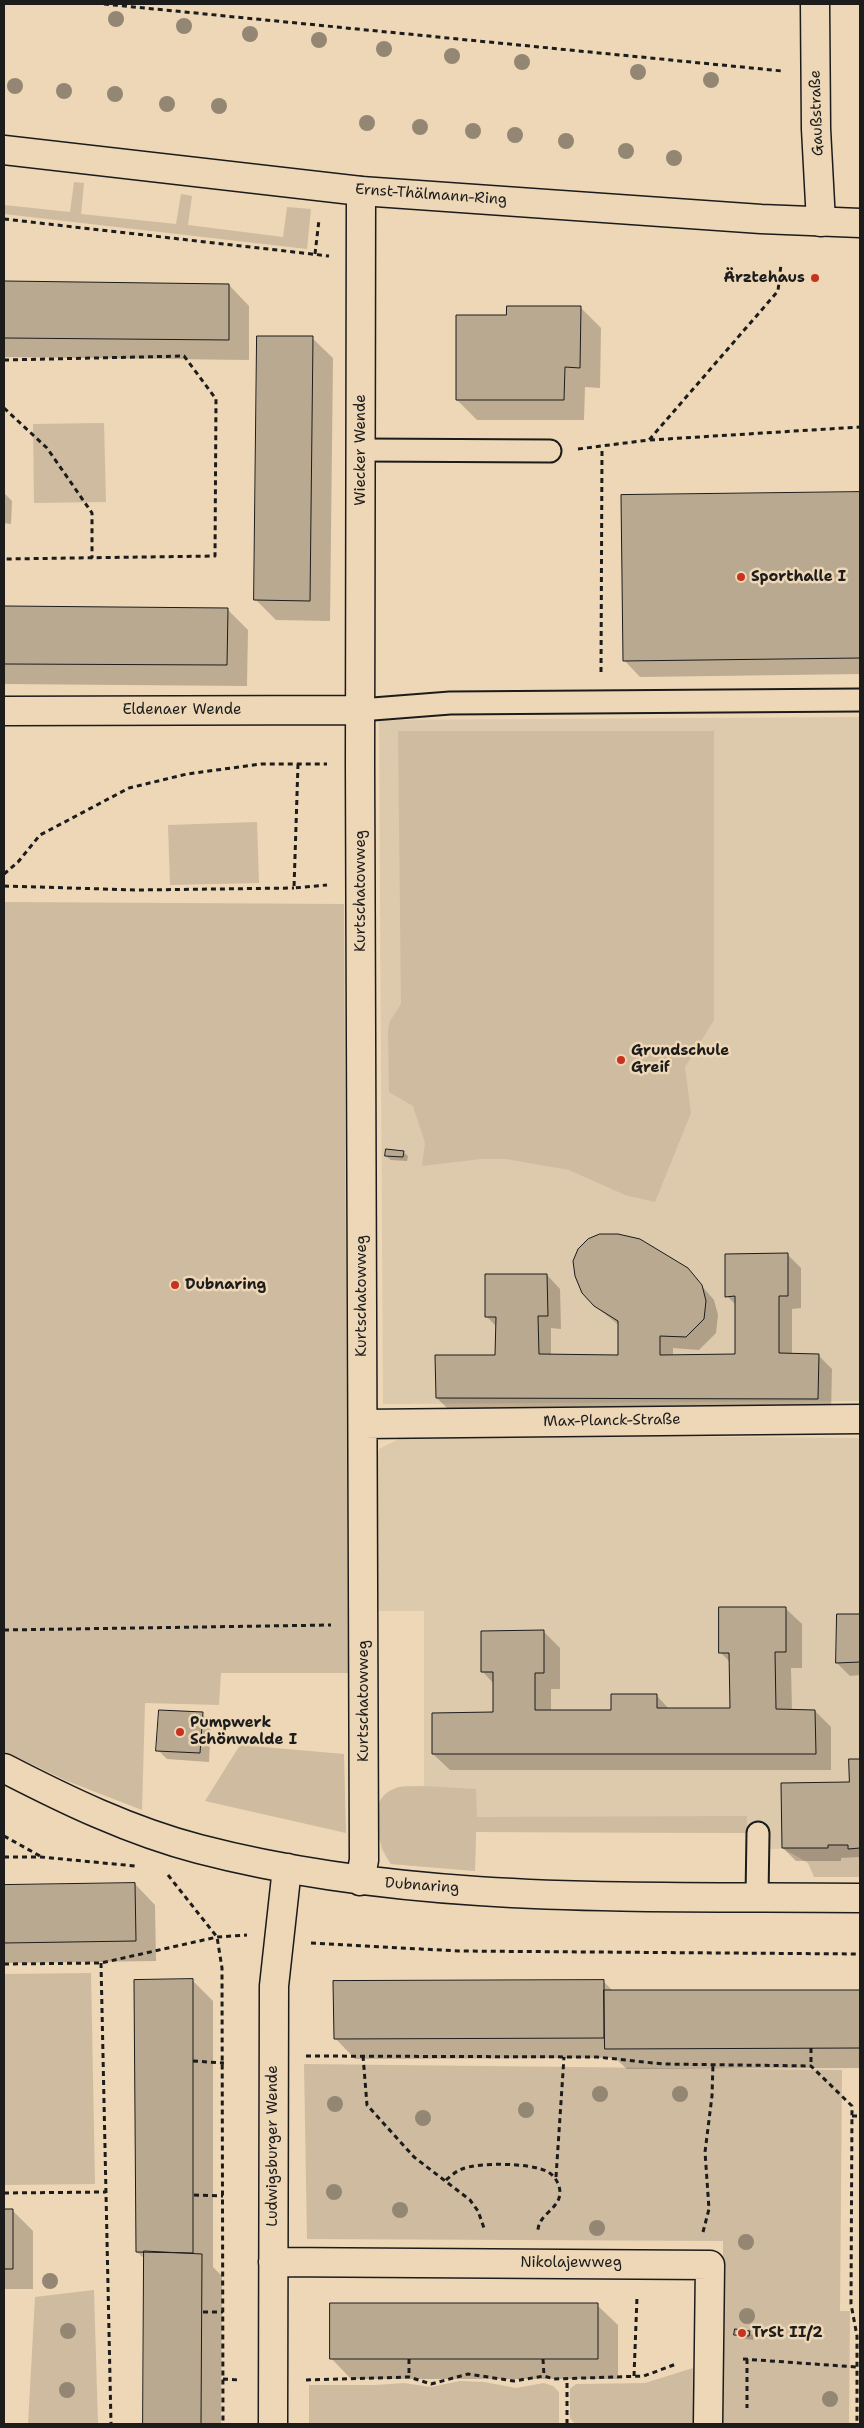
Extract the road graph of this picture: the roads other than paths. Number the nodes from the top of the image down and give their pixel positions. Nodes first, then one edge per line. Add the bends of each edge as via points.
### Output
1 (815, 4) edge
2 (4, 150) edge
3 (361, 191) junction
4 (821, 222) junction
5 (860, 223) edge
6 (362, 450) junction
7 (550, 451) road end
8 (860, 700) edge
9 (360, 710) junction
10 (4, 711) edge
11 (860, 1419) edge
12 (363, 1424) junction
13 (4, 1768) edge
14 (758, 1832) dead end
15 (287, 1868) junction
16 (360, 1881) junction
17 (757, 1897) junction
18 (860, 1898) edge
19 (273, 2262) junction
20 (273, 2424) edge
21 (708, 2424) edge

1 - 4 street, Gaußstraße
2 - 3 street, Ernst-Thälmann-Ring
3 - 4 street, Ernst-Thälmann-Ring
3 - 6 street, Wiecker Wende
4 - 5 street, Ernst-Thälmann-Ring
6 - 7 lane
6 - 9 street, Wiecker Wende
8 - 9 lane via 450,703
9 - 10 street, Eldenaer Wende
9 - 12 street, Kurtschatowweg
11 - 12 street, Max-Planck-Straße
12 - 16 street, Kurtschatowweg via 364,1860
13 - 15 street, Dubnaring via 75,1805 162,1837 198,1849
14 - 17 lane
15 - 16 street, Dubnaring
15 - 19 street, Ludwigsburger Wende via 274,1986
16 - 17 street, Dubnaring via 552,1895
17 - 18 street, Dubnaring
19 - 20 street, Ludwigsburger Wende
19 - 21 street, Nikolajewweg via 710,2265

